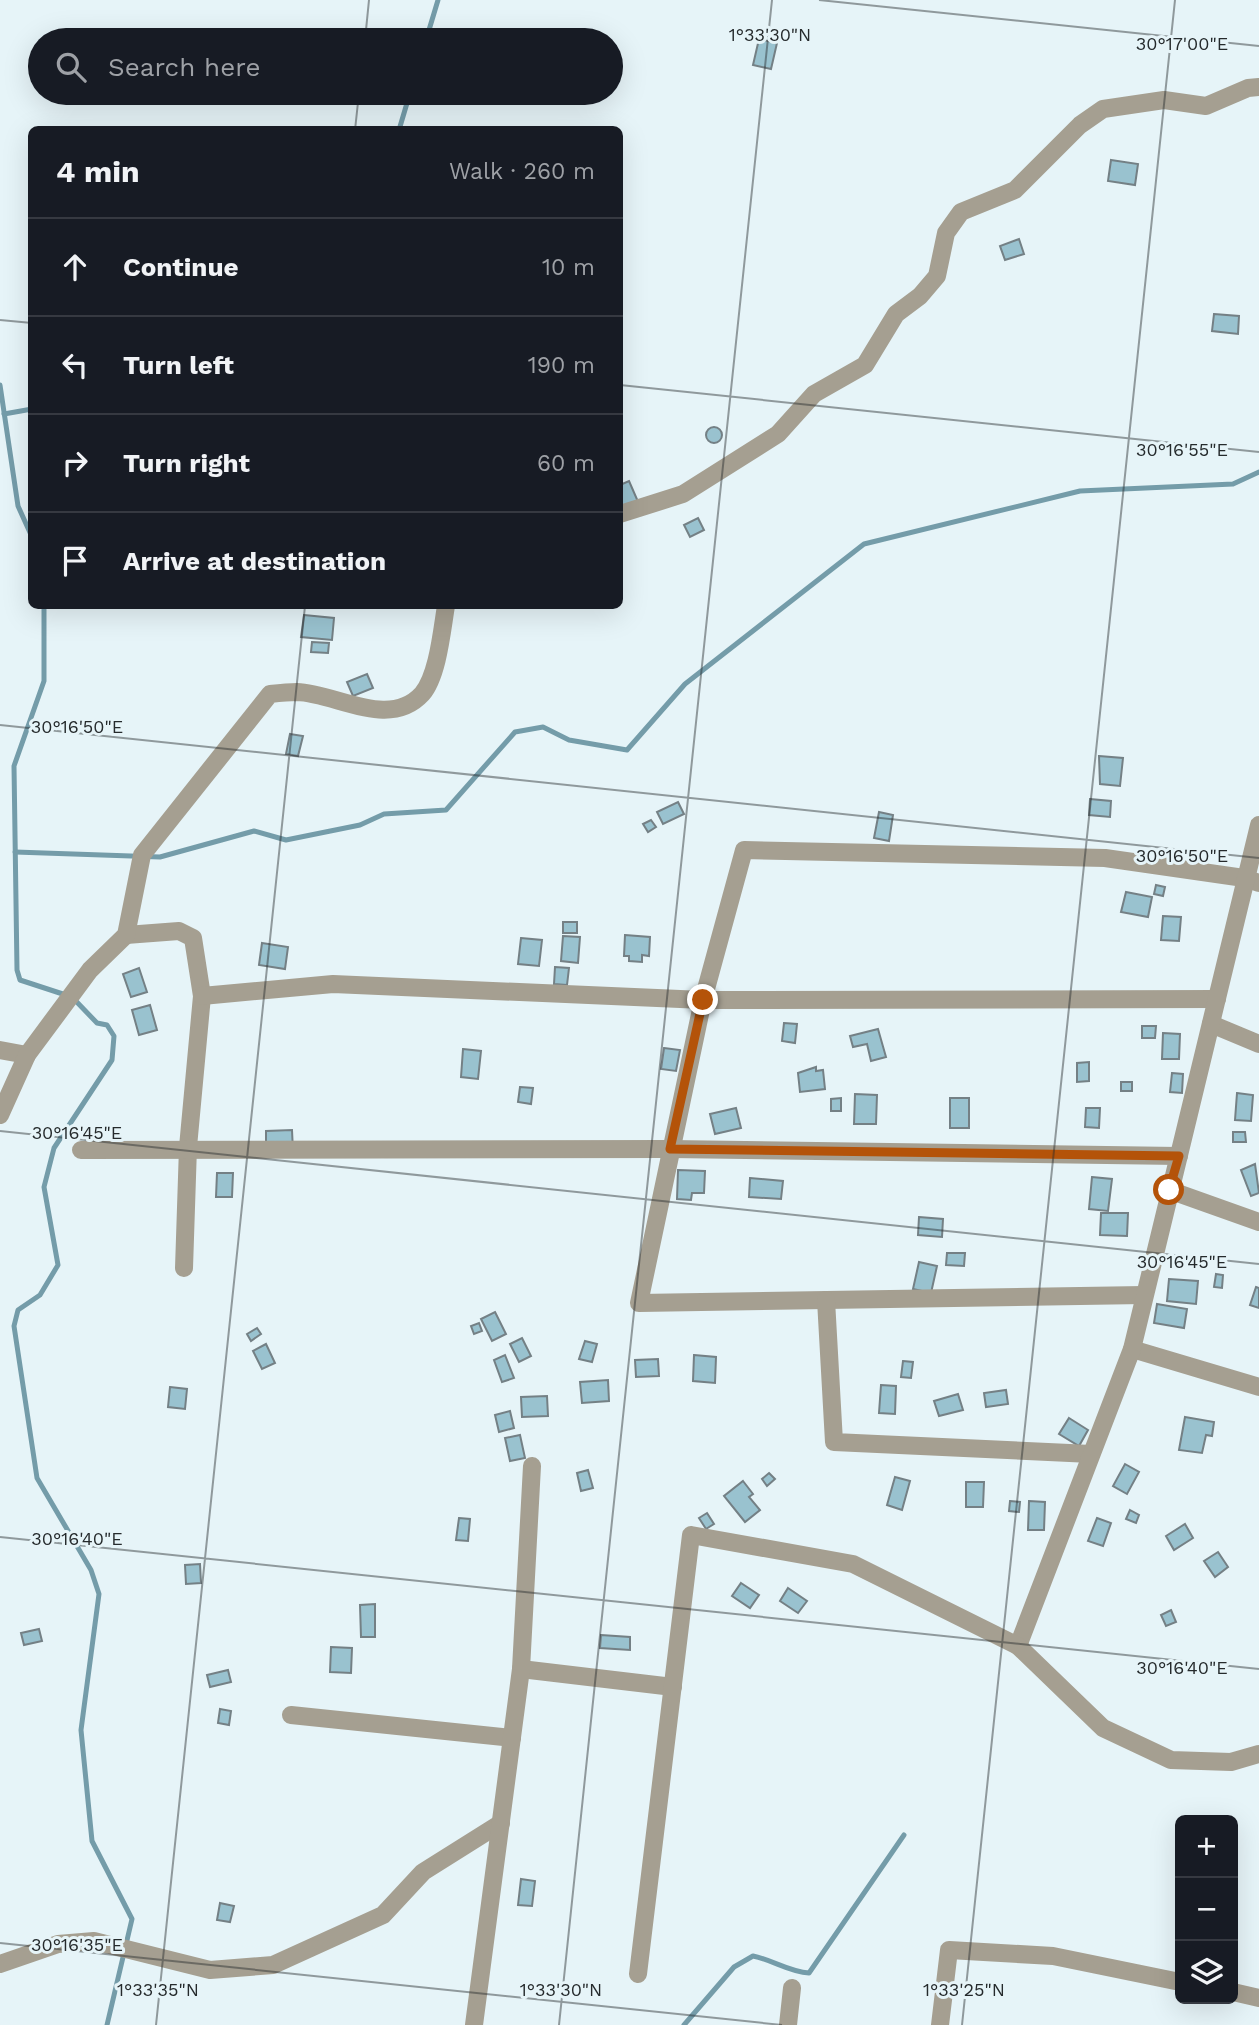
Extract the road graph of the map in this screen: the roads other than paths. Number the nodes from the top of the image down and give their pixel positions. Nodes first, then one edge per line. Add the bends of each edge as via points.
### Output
1 (1259, 87) edge
2 (623, 513) edge
3 (445, 609) edge
4 (1259, 825) edge
5 (1251, 880) edge
6 (125, 935) junction
7 (202, 996) junction
8 (1217, 999) junction
9 (703, 1000) junction
10 (1211, 1024) junction
11 (1259, 1044) edge
12 (0, 1050) edge
13 (27, 1055) junction
14 (0, 1115) edge
15 (188, 1147) junction
16 (670, 1149) junction
17 (81, 1150) dead end
18 (1179, 1156) junction
19 (1169, 1190) junction
20 (1259, 1222) edge
21 (184, 1268) dead end
22 (1144, 1295) junction
23 (826, 1300) junction
24 (1132, 1349) junction
25 (1259, 1387) edge
26 (1091, 1454) junction
27 (532, 1466) dead end
28 (1018, 1646) junction
29 (521, 1670) junction
30 (673, 1687) junction
31 (291, 1715) dead end
32 (512, 1738) junction
33 (1259, 1754) edge
34 (501, 1823) junction
35 (0, 1964) edge
36 (638, 1974) dead end
37 (1175, 1981) edge
38 (792, 1988) dead end
39 (1238, 1993) edge
40 (1259, 1998) edge
41 (474, 2025) edge
42 (788, 2025) edge
43 (940, 2025) edge

1 - 2 street via 1206,106 1164,100 1103,109 1080,125 1015,190 961,212 946,233 937,276 896,314 865,365 814,394 778,434 683,494
3 - 6 street via 437,658 423,694 402,708 378,710 298,692 270,694 142,855
4 - 5 street
5 - 8 street
5 - 9 street via 1105,858 744,850
6 - 7 street via 179,931 193,938
6 - 13 street via 90,970
7 - 9 street via 333,984
7 - 15 street
8 - 9 street
8 - 10 street
9 - 16 street
10 - 11 street
10 - 18 street
12 - 13 street
13 - 14 street
15 - 16 street
15 - 17 street
15 - 21 street
16 - 18 street
16 - 23 street via 639,1303
18 - 19 street
19 - 20 street
19 - 22 street
22 - 23 street
22 - 24 street
23 - 26 street via 834,1442
24 - 25 street
24 - 26 street
26 - 28 street
27 - 29 street
28 - 30 street via 853,1564 691,1535
28 - 33 street via 1103,1728 1171,1760 1231,1762
29 - 30 street
29 - 32 street
30 - 36 street
31 - 32 street
32 - 34 street
34 - 35 street via 423,1872 383,1916 273,1965 210,1970 94,1941 58,1944
34 - 41 street
37 - 43 street via 1054,1956 949,1950
38 - 42 street
39 - 40 street

